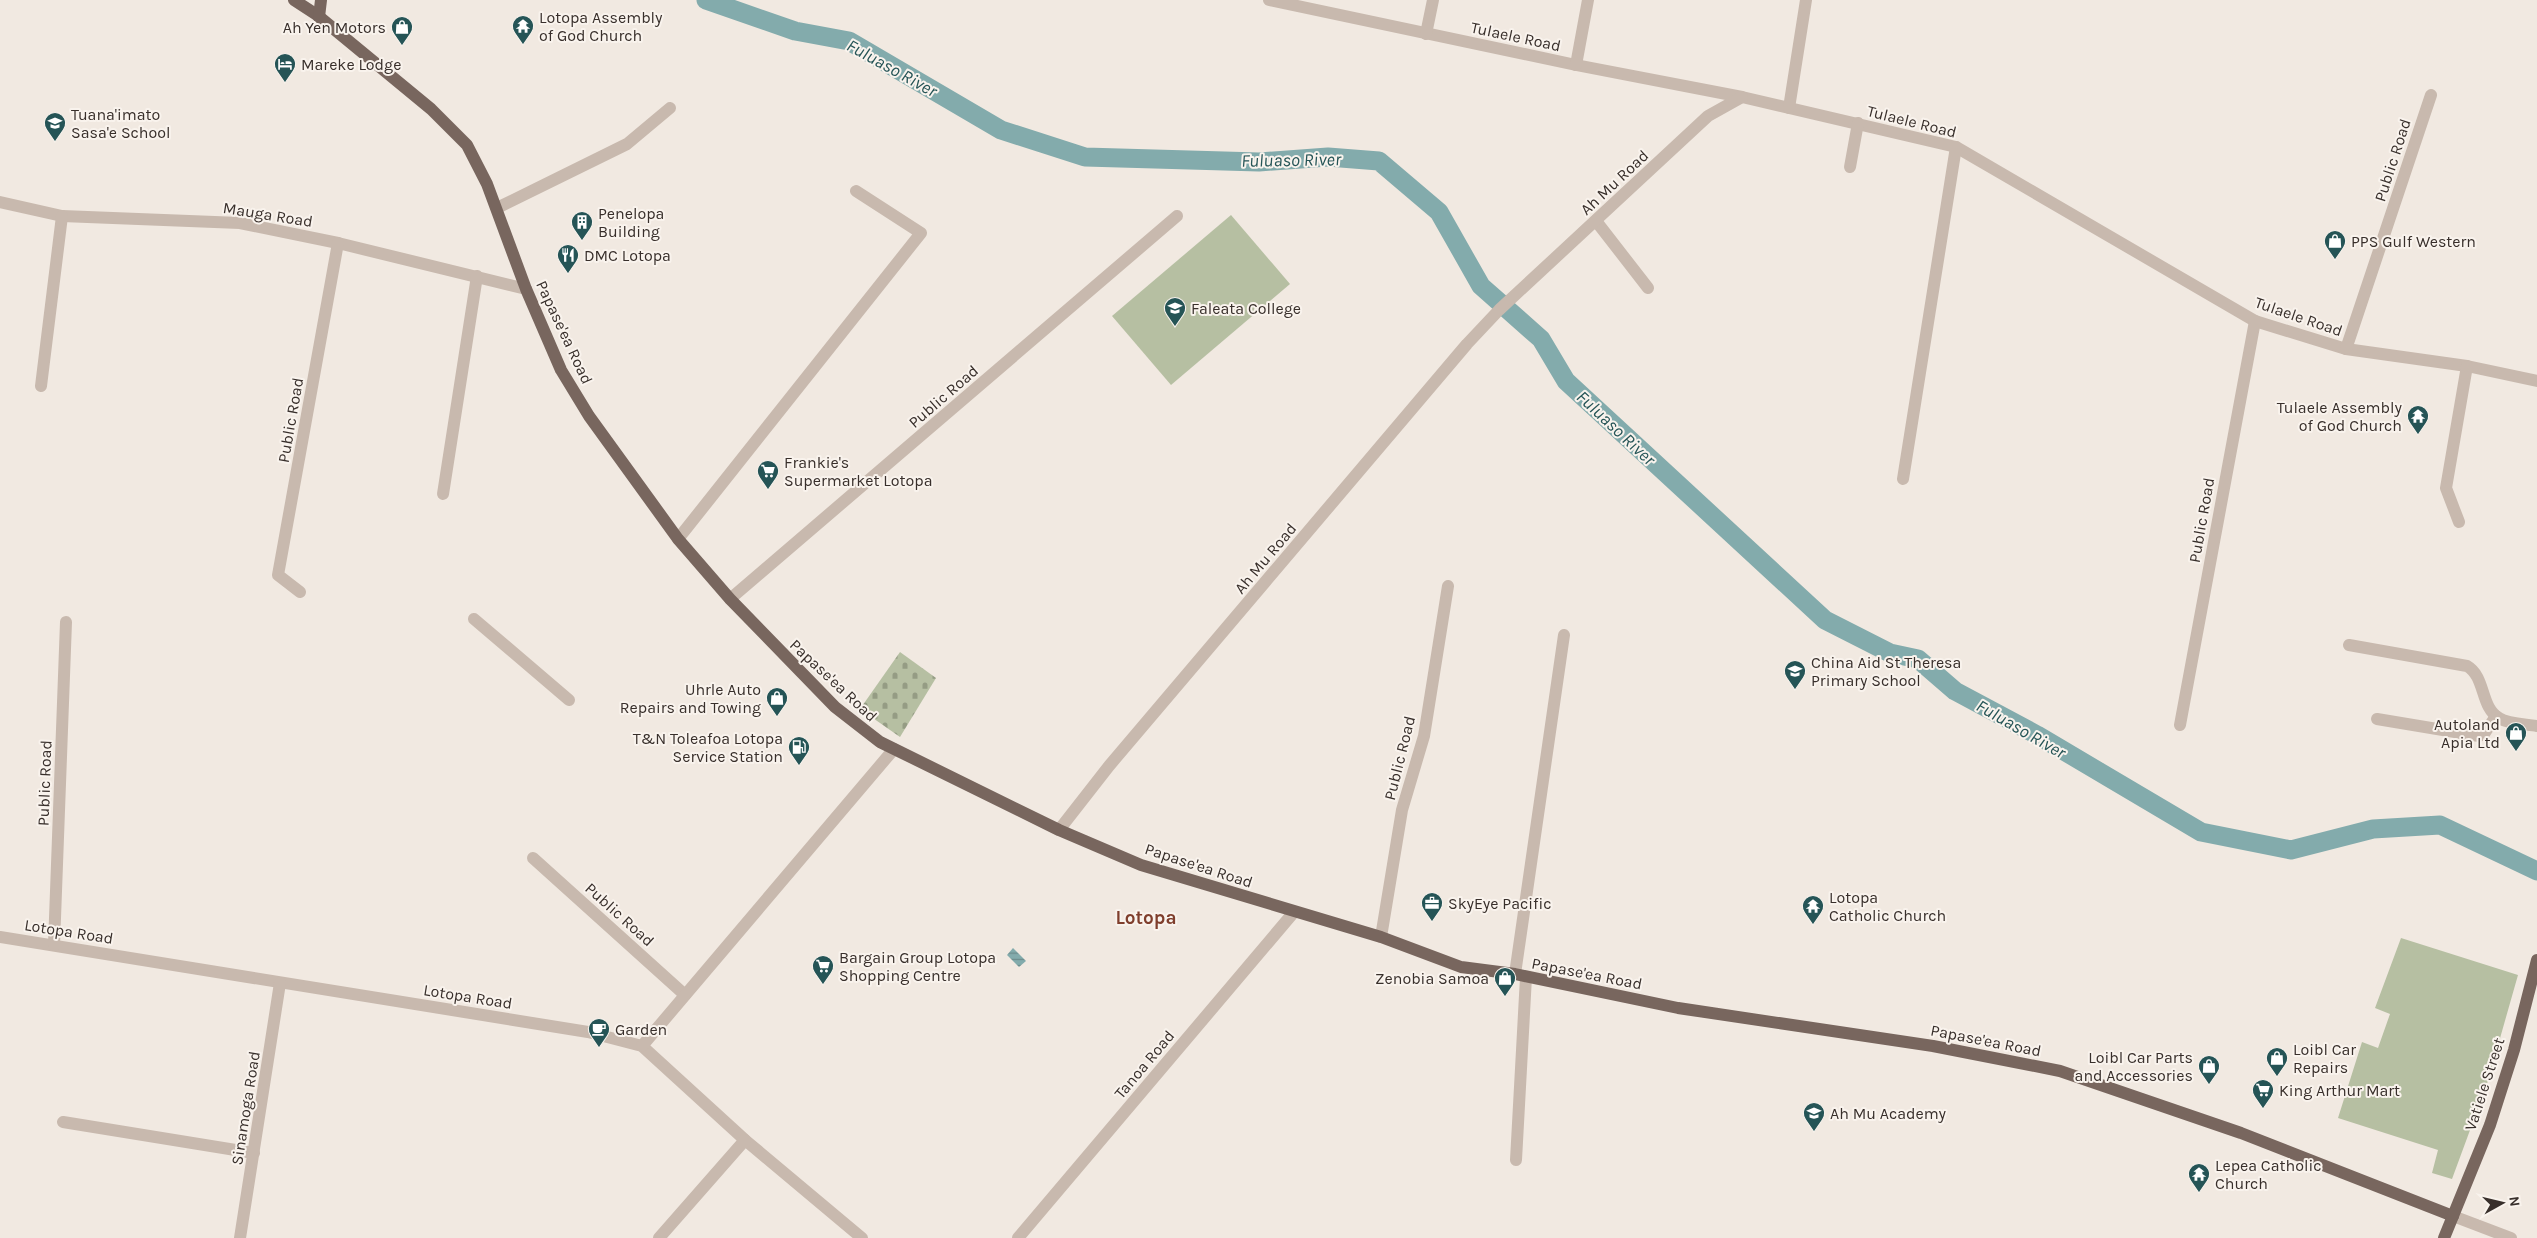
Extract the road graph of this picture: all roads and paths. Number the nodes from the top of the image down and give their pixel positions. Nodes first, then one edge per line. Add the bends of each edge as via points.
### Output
1 (294, 0) edge
2 (321, 0) edge
3 (1270, 0) edge
4 (1433, 0) edge
5 (1588, 0) edge
6 (1806, 0) edge
7 (319, 17) junction
8 (1426, 34) junction
9 (1576, 65) junction
10 (2431, 95) dead end
11 (1742, 97) junction
12 (670, 108) dead end
13 (1789, 108) junction
14 (1858, 123) junction
15 (1956, 147) junction
16 (1850, 166) dead end
17 (856, 191) dead end
18 (0, 202) edge
19 (497, 208) junction
20 (62, 216) junction
21 (1177, 216) dead end
22 (1596, 221) junction
23 (338, 243) junction
24 (477, 276) junction
25 (526, 288) junction
26 (1648, 288) dead end
27 (2255, 321) junction
28 (2346, 349) junction
29 (2467, 366) junction
30 (2537, 381) edge
31 (41, 386) dead end
32 (1903, 479) dead end
33 (443, 494) dead end
34 (2459, 522) dead end
35 (678, 539) junction
36 (1448, 586) dead end
37 (300, 592) dead end
38 (730, 599) junction
39 (474, 619) dead end
40 (66, 622) dead end
41 (1564, 635) dead end
42 (2349, 645) dead end
43 (569, 700) dead end
44 (2496, 716) junction
45 (2377, 719) dead end
46 (2180, 725) dead end
47 (2537, 726) edge
48 (894, 749) junction
49 (1059, 830) junction
50 (533, 858) dead end
51 (1294, 912) junction
52 (0, 937) edge
53 (1381, 937) junction
54 (54, 945) junction
55 (2536, 965) edge
56 (1520, 976) junction
57 (280, 983) junction
58 (685, 995) junction
59 (642, 1046) junction
60 (63, 1122) dead end
61 (745, 1140) junction
62 (254, 1153) junction
63 (1516, 1160) dead end
64 (2453, 1216) junction
65 (240, 1238) edge
66 (659, 1238) edge
67 (862, 1238) edge
68 (1018, 1238) edge
69 (2444, 1238) edge
70 (2511, 1238) edge

1 - 7 main road, Papase'ea Road
2 - 7 main road
3 - 8 street, Tulaele Road
4 - 8 street
5 - 9 street
6 - 13 street
7 - 19 main road, Papase'ea Road via 449,125 478,163
8 - 9 street, Tulaele Road
9 - 11 street, Tulaele Road
10 - 28 street, Public Road
11 - 13 street, Tulaele Road
11 - 22 street, Ah Mu Road via 1708,116
12 - 19 street via 627,144
13 - 14 street, Tulaele Road
14 - 15 street, Tulaele Road
14 - 16 street
15 - 27 street, Tulaele Road
15 - 32 street
17 - 35 street via 921,233
18 - 20 street, Mauga Road
19 - 25 main road, Papase'ea Road
20 - 23 street, Mauga Road via 240,223
20 - 31 street
21 - 38 street, Public Road
22 - 26 street
22 - 49 street, Ah Mu Road via 1499,310 1467,344 1109,766
23 - 24 street, Mauga Road
23 - 37 street, Public Road via 278,575
24 - 25 street, Mauga Road
24 - 33 street
25 - 35 main road, Papase'ea Road via 561,370 589,416
27 - 28 street, Tulaele Road
27 - 46 street, Public Road
28 - 29 street, Tulaele Road
29 - 30 street, Tulaele Road
29 - 34 street via 2446,488
35 - 38 main road, Papase'ea Road
36 - 53 street, Public Road via 1424,736 1402,810
38 - 48 main road, Papase'ea Road via 835,707 864,731
39 - 43 street
40 - 54 street, Public Road
41 - 56 street
42 - 44 street via 2467,666 2475,671
44 - 45 street via 2484,734 2479,736
44 - 47 street
48 - 49 main road, Papase'ea Road
48 - 58 street
49 - 51 main road, Papase'ea Road via 1141,864
50 - 58 street, Public Road
51 - 53 main road, Papase'ea Road
51 - 68 street, Tanoa Road
52 - 54 street, Lotopa Road
53 - 56 main road, Papase'ea Road via 1461,966
54 - 57 street, Lotopa Road
55 - 64 main road, Vatiele Street via 2495,1108
56 - 63 street
56 - 64 main road, Papase'ea Road via 1678,1008 1933,1046 2060,1071 2241,1133
57 - 59 street, Lotopa Road via 588,1032
57 - 62 street, Sinamoga Road
58 - 59 street
59 - 61 street, Lotopa Road
60 - 62 street
61 - 66 street
61 - 67 street, Lotopa Road
62 - 65 street, Sinamoga Road
64 - 69 main road, Vatiele Street
64 - 70 street

